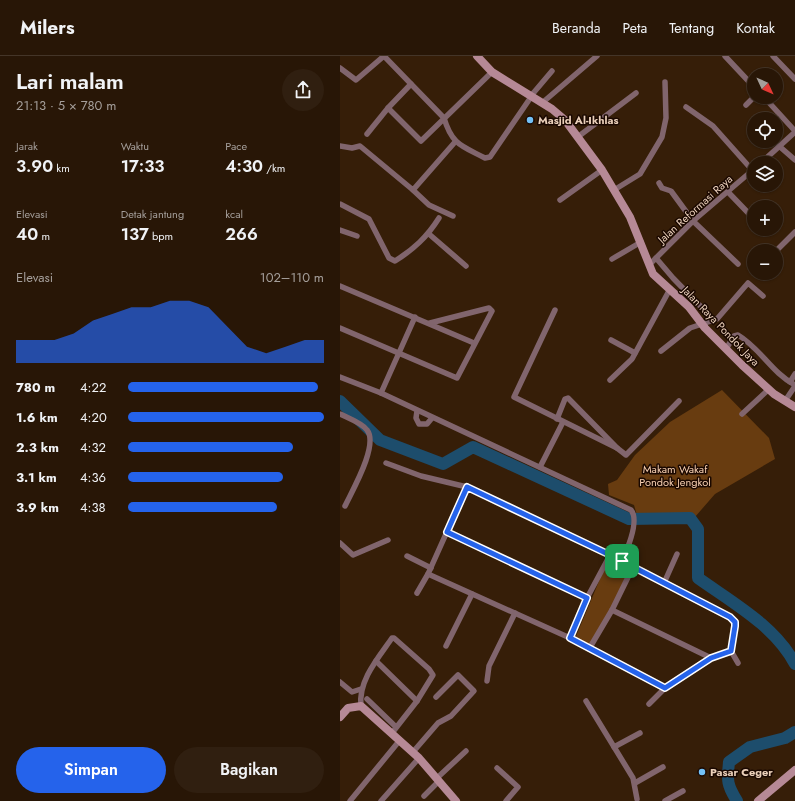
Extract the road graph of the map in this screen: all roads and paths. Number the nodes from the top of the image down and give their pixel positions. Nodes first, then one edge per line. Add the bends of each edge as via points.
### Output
1 (384, 56) edge
2 (597, 56) edge
3 (725, 56) edge
4 (773, 56) edge
5 (479, 57) edge
6 (340, 68) edge
7 (552, 71) dead end
8 (492, 72) junction
9 (795, 78) edge
10 (747, 80) edge
11 (665, 82) dead end
12 (411, 84) junction
13 (636, 93) dead end
14 (531, 97) junction
15 (542, 103) junction
16 (770, 104) edge
17 (686, 107) dead end
18 (388, 108) junction
19 (444, 118) junction
20 (795, 132) edge
21 (367, 134) dead end
22 (579, 136) junction
23 (455, 142) junction
24 (783, 142) edge
25 (340, 146) edge
26 (777, 148) edge
27 (781, 148) edge
28 (768, 156) edge
29 (795, 160) edge
30 (747, 163) edge
31 (602, 170) junction
32 (747, 176) edge
33 (659, 184) dead end
34 (413, 190) junction
35 (614, 190) junction
36 (728, 193) junction
37 (560, 200) dead end
38 (340, 204) edge
39 (747, 212) edge
40 (453, 216) dead end
41 (439, 218) dead end
42 (694, 221) junction
43 (340, 230) edge
44 (795, 232) edge
45 (429, 234) junction
46 (357, 236) dead end
47 (641, 242) junction
48 (783, 244) edge
49 (656, 258) junction
50 (612, 259) dead end
51 (738, 264) dead end
52 (466, 266) dead end
53 (649, 267) junction
54 (340, 286) edge
55 (670, 289) junction
56 (763, 296) dead end
57 (555, 310) dead end
58 (414, 317) junction
59 (711, 321) junction
60 (430, 323) junction
61 (700, 323) junction
62 (340, 328) edge
63 (611, 340) dead end
64 (474, 343) junction
65 (726, 349) junction
66 (661, 351) dead end
67 (398, 352) junction
68 (635, 353) junction
69 (795, 374) edge
70 (340, 377) edge
71 (610, 380) dead end
72 (793, 384) edge
73 (769, 389) junction
74 (381, 393) junction
75 (679, 401) dead end
76 (785, 401) junction
77 (795, 407) edge
78 (417, 411) junction
79 (340, 414) edge
80 (742, 414) dead end
81 (432, 418) junction
82 (557, 419) junction
83 (562, 422) junction
84 (616, 448) junction
85 (386, 463) dead end
86 (540, 467) junction
87 (467, 487) junction
88 (345, 506) dead end
89 (447, 532) junction
90 (388, 540) dead end
91 (340, 543) edge
92 (677, 554) dead end
93 (610, 555) junction
94 (407, 556) dead end
95 (622, 561) junction
96 (633, 567) junction
97 (430, 571) junction
98 (664, 583) junction
99 (416, 593) dead end
100 (472, 594) junction
101 (587, 598) junction
102 (612, 610) junction
103 (516, 613) junction
104 (570, 638) junction
105 (446, 646) dead end
106 (589, 649) junction
107 (731, 651) junction
108 (711, 658) junction
109 (376, 661) junction
110 (738, 662) dead end
111 (487, 681) dead end
112 (340, 682) edge
113 (665, 688) junction
114 (361, 689) junction
115 (436, 697) dead end
116 (367, 699) dead end
117 (417, 701) junction
118 (586, 701) dead end
119 (649, 704) dead end
120 (361, 706) junction
121 (340, 717) edge
122 (394, 730) junction
123 (640, 733) dead end
124 (400, 740) junction
125 (614, 747) junction
126 (466, 751) dead end
127 (413, 752) junction
128 (419, 758) junction
129 (663, 767) dead end
130 (497, 768) dead end
131 (795, 770) edge
132 (438, 780) junction
133 (635, 783) junction
134 (683, 791) dead end
135 (424, 796) dead end
136 (638, 800) edge
137 (350, 801) edge
138 (381, 801) edge
139 (455, 801) edge
140 (506, 801) edge
141 (665, 801) edge
142 (758, 801) edge

1 - 6 street via 356,80
1 - 12 street
2 - 15 street
3 - 10 street
4 - 9 street
5 - 8 main road, Jalan Raya Pondok Jaya
7 - 14 street
8 - 14 main road, Jalan Raya Pondok Jaya
8 - 19 street
11 - 35 street via 666,118 662,137 640,174
12 - 18 street
12 - 19 street
13 - 22 street
14 - 15 main road, Jalan Raya Pondok Jaya
14 - 23 street via 489,158
15 - 22 main road, Jalan Raya Pondok Jaya via 559,114
16 - 20 street
17 - 30 street via 714,126
18 - 19 street via 420,140
18 - 21 street
19 - 23 street
20 - 24 street
22 - 31 main road, Jalan Raya Pondok Jaya
23 - 34 street
25 - 34 street via 360,146
26 - 28 street
27 - 29 street
31 - 35 main road, Jalan Raya Pondok Jaya
31 - 37 street
32 - 36 street, Jalan Reformasi Raya
33 - 42 street via 671,191
34 - 40 street via 429,205
35 - 47 main road, Jalan Raya Pondok Jaya
36 - 39 street
36 - 42 street, Jalan Reformasi Raya
38 - 45 street via 369,219 392,261 411,251
41 - 45 street
42 - 49 street, Jalan Reformasi Raya
42 - 51 street
43 - 46 street
44 - 48 street
45 - 52 street
47 - 50 street
47 - 53 main road, Jalan Raya Pondok Jaya
49 - 53 street, Jalan Reformasi Raya
49 - 59 street via 710,315
53 - 55 main road, Jalan Raya Pondok Jaya
54 - 58 street
55 - 61 main road, Jalan Raya Pondok Jaya via 689,307
55 - 68 street
56 - 59 street via 748,283 717,319
57 - 82 street via 514,397
58 - 60 street
58 - 67 street
59 - 61 street
60 - 64 street
60 - 64 street via 488,308 492,313
61 - 65 main road, Jalan Raya Pondok Jaya
61 - 66 street
62 - 67 street
63 - 68 street
64 - 67 street via 457,378
65 - 72 street via 738,334
65 - 73 main road, Jalan Raya Pondok Jaya
67 - 74 street
68 - 71 street via 628,364
69 - 72 street
70 - 74 street
72 - 76 street
73 - 76 main road, Jalan Raya Pondok Jaya
73 - 80 street
74 - 78 street
75 - 84 street via 628,454
76 - 77 main road, Jalan Raya Pondok Jaya
78 - 81 street
78 - 81 street via 416,418 419,424 427,424
79 - 88 street via 365,428 369,435 369,454
81 - 86 street
82 - 83 street
82 - 84 street via 565,399 568,398
83 - 84 street
83 - 86 street
85 - 87 street via 421,476
86 - 95 street via 631,510 634,514 632,537
87 - 89 street
87 - 93 street
89 - 97 street
89 - 101 street
90 - 91 street via 354,554
92 - 98 street
93 - 95 street
93 - 101 street
94 - 97 street
95 - 96 street
96 - 98 street
96 - 102 street
97 - 99 street
97 - 100 street
98 - 107 street via 733,620 735,626
100 - 103 street
100 - 105 street
101 - 104 street
102 - 106 street
102 - 108 street
103 - 104 street
103 - 111 street via 489,666
104 - 106 street
106 - 113 street
107 - 108 street
107 - 110 street
108 - 113 street
109 - 114 street
109 - 117 street
109 - 117 street via 393,638 429,669 433,677
112 - 114 street via 352,692
113 - 119 street
114 - 120 street
115 - 127 street via 458,675 474,691 451,716 438,723
116 - 122 street
117 - 122 street
118 - 125 street
120 - 121 main road via 348,708
120 - 122 main road
122 - 124 main road
123 - 125 street
124 - 127 main road
124 - 137 street
125 - 133 street
126 - 132 street
127 - 128 main road
128 - 132 main road
128 - 138 street
129 - 133 street
130 - 140 street via 518,787
131 - 142 main road
132 - 135 street
132 - 139 main road
133 - 136 street
134 - 141 street

